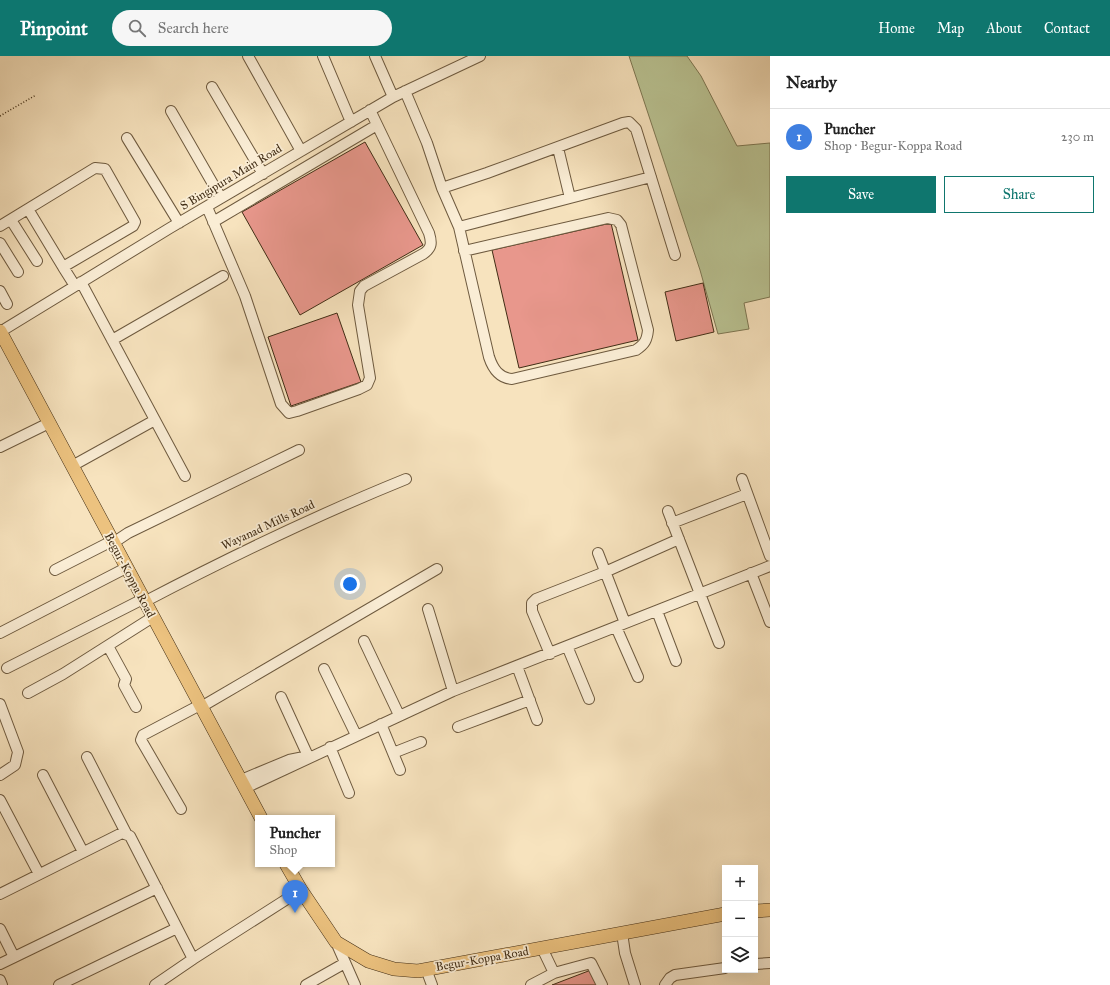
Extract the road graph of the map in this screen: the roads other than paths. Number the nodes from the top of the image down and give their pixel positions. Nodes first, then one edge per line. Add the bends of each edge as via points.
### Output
1 (248, 56) edge
2 (323, 56) edge
3 (375, 56) edge
4 (480, 56) edge
5 (212, 87) dead end
6 (405, 91) junction
7 (393, 97) junction
8 (370, 110) junction
9 (170, 111) dead end
10 (351, 122) junction
11 (377, 125) junction
12 (127, 138) dead end
13 (558, 148) junction
14 (301, 151) junction
15 (263, 174) junction
16 (651, 177) junction
17 (442, 188) junction
18 (221, 198) junction
19 (570, 198) junction
20 (206, 207) junction
21 (28, 209) junction
22 (11, 220) junction
23 (213, 222) junction
24 (179, 223) junction
25 (0, 226) edge
26 (459, 227) junction
27 (0, 243) edge
28 (464, 251) junction
29 (675, 255) dead end
30 (36, 261) dead end
31 (63, 268) junction
32 (18, 272) dead end
33 (223, 276) dead end
34 (78, 284) junction
35 (0, 292) edge
36 (7, 304) dead end
37 (0, 331) edge
38 (112, 340) junction
39 (155, 420) junction
40 (49, 424) junction
41 (0, 447) edge
42 (299, 450) dead end
43 (72, 466) junction
44 (185, 476) dead end
45 (406, 479) dead end
46 (742, 480) dead end
47 (748, 494) junction
48 (668, 511) dead end
49 (672, 522) junction
50 (679, 539) junction
51 (112, 542) junction
52 (598, 553) dead end
53 (770, 556) edge
54 (770, 566) edge
55 (126, 568) junction
56 (436, 569) dead end
57 (55, 570) dead end
58 (605, 572) junction
59 (751, 573) junction
60 (700, 593) junction
61 (143, 600) junction
62 (428, 609) dead end
63 (656, 611) junction
64 (153, 617) junction
65 (770, 622) edge
66 (620, 625) junction
67 (0, 633) edge
68 (364, 641) dead end
69 (719, 643) dead end
70 (108, 646) junction
71 (567, 646) junction
72 (550, 654) junction
73 (676, 661) dead end
74 (517, 666) junction
75 (7, 668) dead end
76 (324, 669) dead end
77 (638, 677) dead end
78 (453, 691) junction
79 (28, 693) dead end
80 (281, 697) dead end
81 (589, 699) dead end
82 (530, 700) junction
83 (0, 704) edge
84 (201, 706) junction
85 (136, 707) dead end
86 (399, 715) junction
87 (537, 720) dead end
88 (380, 724) junction
89 (458, 727) dead end
90 (356, 735) junction
91 (421, 742) dead end
92 (330, 748) junction
93 (393, 753) junction
94 (311, 756) junction
95 (87, 757) dead end
96 (400, 770) dead end
97 (0, 775) edge
98 (43, 775) dead end
99 (243, 784) junction
100 (349, 793) dead end
101 (0, 800) edge
102 (181, 809) dead end
103 (259, 815) edge
104 (126, 833) junction
105 (83, 852) junction
106 (288, 867) edge
107 (39, 874) junction
108 (157, 888) junction
109 (301, 890) junction
110 (0, 894) edge
111 (770, 910) edge
112 (758, 911) edge
113 (722, 915) edge
114 (177, 928) junction
115 (0, 929) edge
116 (622, 933) junction
117 (336, 942) junction
118 (542, 948) junction
119 (14, 957) junction
120 (193, 959) junction
121 (345, 963) junction
122 (770, 963) edge
123 (0, 964) edge
124 (758, 964) edge
125 (722, 968) edge
126 (426, 969) junction
127 (554, 973) junction
128 (0, 980) edge
129 (2, 985) edge
130 (59, 985) edge
131 (155, 985) edge
132 (306, 985) edge
133 (355, 985) edge
134 (432, 985) edge
135 (530, 985) edge
136 (602, 985) edge
137 (635, 985) edge
138 (665, 985) edge

1 - 14 street
2 - 10 street
3 - 7 street
4 - 6 street, S Bingipura Main Road
5 - 15 street
6 - 7 street, S Bingipura Main Road
6 - 17 street
7 - 8 street, S Bingipura Main Road
8 - 10 street, S Bingipura Main Road
8 - 11 street
9 - 18 street
10 - 14 street, S Bingipura Main Road
11 - 23 street
11 - 23 street via 429,233 431,244 429,250 423,254 364,286 360,291 358,305 370,378 367,384 359,389 303,410 289,413 285,410 280,404 245,296
12 - 24 street
13 - 16 street via 629,122 636,129
13 - 17 street
13 - 19 street
14 - 15 street, S Bingipura Main Road
15 - 18 street, S Bingipura Main Road
16 - 19 street
16 - 29 street
17 - 26 street
18 - 20 street, S Bingipura Main Road
19 - 26 street
20 - 23 street
20 - 24 street, S Bingipura Main Road
21 - 22 street
21 - 31 street
21 - 31 street via 95,168 105,169 135,222 133,226
22 - 25 street
22 - 30 street
24 - 34 street, S Bingipura Main Road
26 - 28 street
27 - 32 street
28 - 28 street via 489,357 497,372 504,378 512,379 636,350 643,346 647,339 648,330 622,230 617,220 608,218
31 - 34 street
33 - 38 street
34 - 37 street, S Bingipura Main Road
34 - 38 street
35 - 36 street
37 - 40 main road, Begur-Koppa Road
38 - 39 street
39 - 43 street
39 - 44 street
40 - 41 street
40 - 43 main road, Begur-Koppa Road
42 - 51 street
43 - 51 main road, Begur-Koppa Road
45 - 61 street, Wayanad Mills Road via 323,514
46 - 47 street
47 - 49 street
47 - 53 street
48 - 49 street
49 - 50 street
50 - 58 street
50 - 60 street
51 - 55 main road, Begur-Koppa Road
51 - 57 street
52 - 58 street
54 - 59 street
55 - 61 main road, Begur-Koppa Road
55 - 67 street
56 - 84 street
58 - 66 street
58 - 72 street via 536,599 532,603 532,611
59 - 60 street
59 - 65 street
60 - 63 street
60 - 69 street
61 - 64 main road, Begur-Koppa Road
61 - 75 street, Wayanad Mills Road
62 - 78 street
63 - 66 street
63 - 73 street
64 - 70 street
64 - 84 main road, Begur-Koppa Road
66 - 71 street
66 - 77 street
68 - 86 street
70 - 79 street
70 - 85 street via 126,678 124,685
71 - 72 street
71 - 81 street
72 - 74 street
74 - 78 street
74 - 82 street
76 - 90 street
78 - 86 street
80 - 94 street
82 - 87 street
82 - 89 street
83 - 97 street via 18,752 15,765
84 - 99 main road, Begur-Koppa Road
84 - 102 street via 143,735 141,740
86 - 88 street
88 - 90 street
88 - 93 street
90 - 92 street
91 - 93 street
92 - 94 street
92 - 100 street
93 - 96 street
94 - 99 street via 294,766
95 - 104 street
98 - 105 street
99 - 103 main road, Begur-Koppa Road
101 - 107 street
104 - 105 street
104 - 108 street via 130,836
105 - 107 street
106 - 109 main road, Begur-Koppa Road
107 - 110 street
108 - 114 street
108 - 119 street
109 - 117 main road, Begur-Koppa Road
109 - 120 street
111 - 112 main road
113 - 116 main road, Begur-Koppa Road
114 - 120 street
114 - 130 street
115 - 119 street
116 - 118 main road, Begur-Koppa Road
116 - 137 street
117 - 121 street
117 - 126 main road, Begur-Koppa Road via 368,961 394,969
118 - 126 main road, Begur-Koppa Road
118 - 127 street
119 - 123 street
120 - 131 street
121 - 132 street
121 - 133 street
122 - 124 street
125 - 138 street via 675,975
126 - 134 street
127 - 135 street
127 - 136 street via 591,963
128 - 129 street

